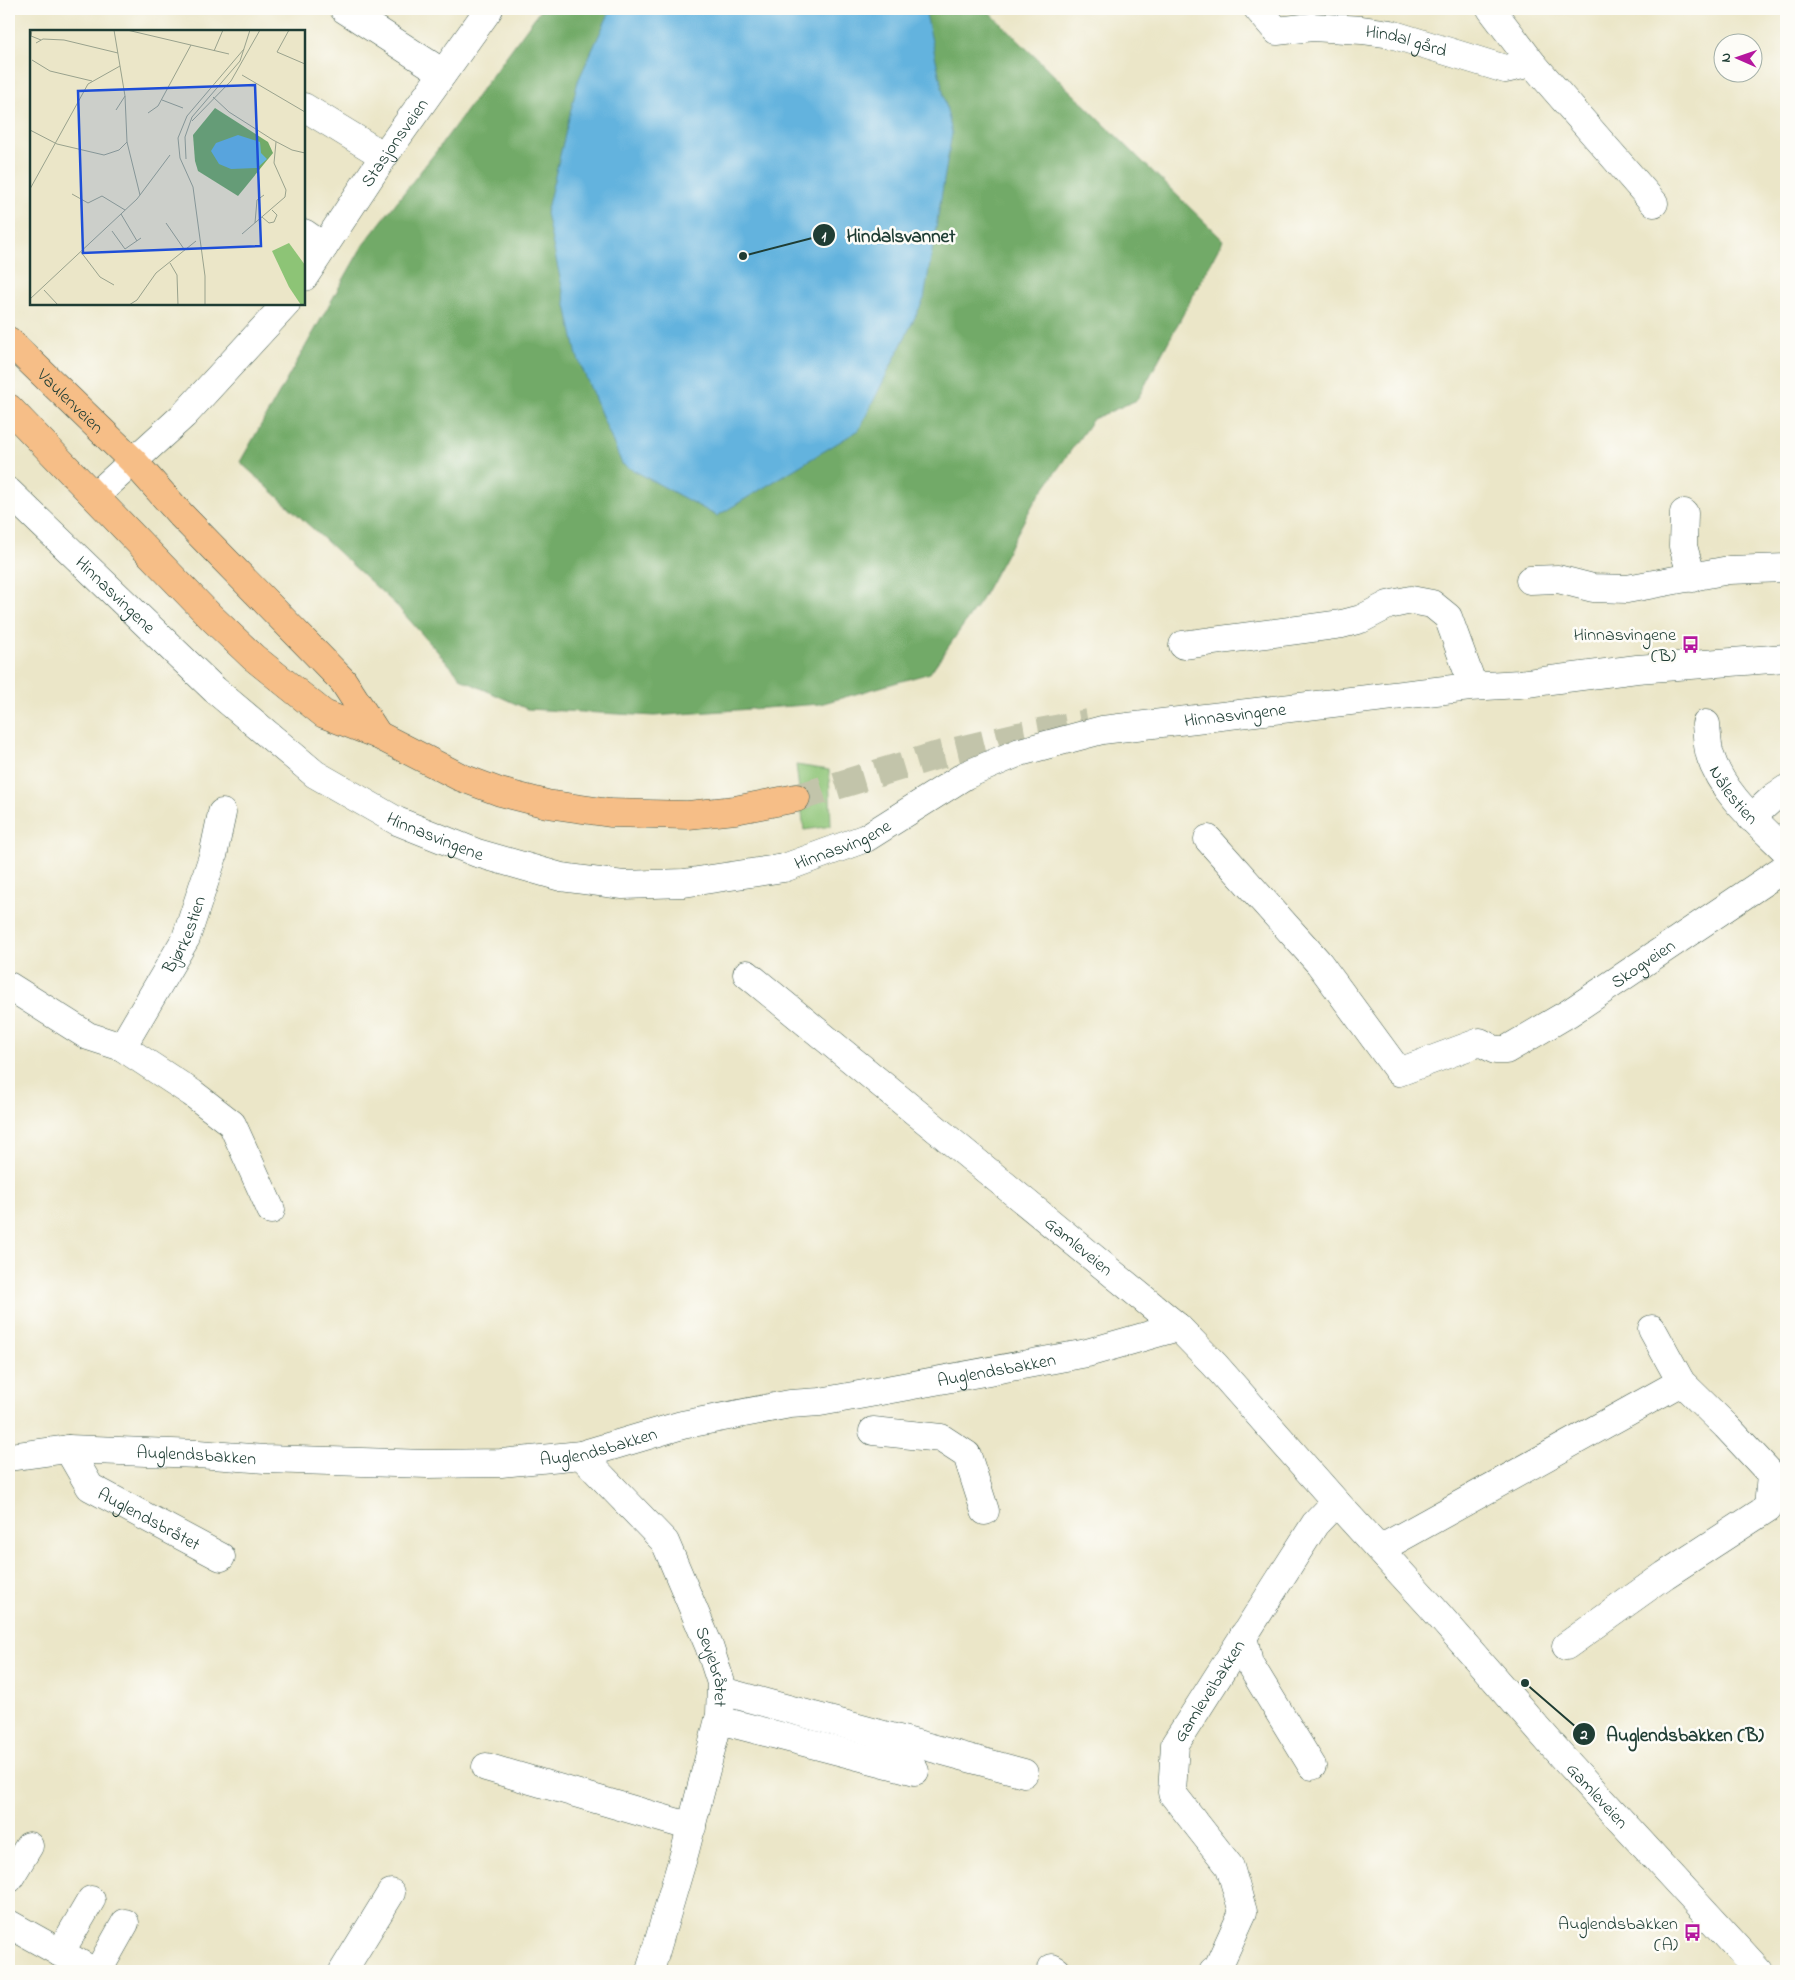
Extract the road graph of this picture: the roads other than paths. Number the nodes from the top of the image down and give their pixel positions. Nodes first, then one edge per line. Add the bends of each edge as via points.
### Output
1 (344, 9) edge
2 (489, 9) edge
3 (1258, 9) edge
4 (1491, 9) edge
5 (1532, 63) junction
6 (443, 73) junction
7 (305, 108) edge
8 (384, 156) junction
9 (1654, 202) dead end
10 (314, 240) edge
11 (305, 271) edge
12 (285, 305) edge
13 (9, 341) edge
14 (9, 408) edge
15 (133, 460) junction
16 (9, 492) edge
17 (95, 496) junction
18 (1684, 513) dead end
19 (1786, 568) edge
20 (1692, 578) junction
21 (1530, 580) dead end
22 (1183, 645) dead end
23 (1786, 658) edge
24 (1471, 685) junction
25 (1706, 724) dead end
26 (378, 735) junction
27 (796, 798) tunnel mouth
28 (1782, 799) edge
29 (222, 813) dead end
30 (1752, 818) junction
31 (1208, 839) dead end
32 (1786, 851) edge
33 (1786, 867) edge
34 (747, 974) dead end
35 (9, 986) edge
36 (122, 1047) junction
37 (271, 1210) dead end
38 (1178, 1327) junction
39 (1652, 1329) dead end
40 (1681, 1382) junction
41 (873, 1431) dead end
42 (68, 1449) junction
43 (581, 1455) junction
44 (9, 1457) edge
45 (1336, 1502) junction
46 (985, 1511) dead end
47 (1380, 1549) junction
48 (222, 1557) dead end
49 (1243, 1636) junction
50 (1566, 1646) dead end
51 (722, 1690) junction
52 (718, 1720) junction
53 (1312, 1766) dead end
54 (486, 1767) dead end
55 (915, 1771) dead end
56 (1024, 1773) dead end
57 (692, 1827) junction
58 (29, 1846) dead end
59 (9, 1879) edge
60 (390, 1893) dead end
61 (92, 1900) dead end
62 (125, 1923) dead end
63 (9, 1924) edge
64 (79, 1966) edge
65 (344, 1971) edge
66 (650, 1971) edge
67 (1213, 1971) edge
68 (1759, 1971) edge

1 - 6 street
2 - 6 street, Stasjonsveien
3 - 5 street, Hindal gård via 1277,31 1312,27 1362,30 1391,34 1505,69
4 - 5 street
5 - 9 street
6 - 8 street, Stasjonsveien
7 - 8 street
8 - 10 street, Stasjonsveien
10 - 11 street, Stasjonsveien
12 - 15 street via 184,415
13 - 15 main road, Vaulenveien
14 - 17 main road
15 - 17 street
15 - 26 main road via 182,515 343,680
16 - 24 street, Hinnasvingene via 215,690 315,774 397,821 477,854 561,877 623,885 684,883 784,868 866,838 975,771 1020,752 1111,729
17 - 26 main road via 253,657 324,714
18 - 20 street via 1683,546
19 - 20 street via 1729,570
20 - 21 street via 1627,589 1593,588 1558,579
22 - 24 street via 1342,624 1361,619 1388,605 1411,600 1432,604 1448,617
23 - 24 street, Hinnasvingene via 1637,669 1519,684
25 - 30 street, Nålestien via 1710,755 1723,784
26 - 27 main road via 460,777 547,804 610,813 688,815
28 - 30 street
29 - 36 street, Bjørkestien via 186,938
30 - 32 street, Nålestien
31 - 33 street, Skogveien via 1319,962 1400,1072 1480,1042 1495,1050 1506,1050 1569,1013
34 - 38 street, Gamleveien
35 - 36 street via 88,1036
36 - 37 street via 232,1124
38 - 43 street, Auglendsbakken via 1073,1356 682,1425
38 - 45 street, Gamleveien
39 - 40 street
40 - 47 street
40 - 50 street via 1771,1474 1768,1508 1665,1575
41 - 46 street via 941,1438 966,1455
42 - 43 street, Auglendsbakken via 427,1464 501,1463
42 - 44 street, Auglendsbakken
42 - 48 street, Auglendsbråtet via 90,1487
43 - 51 street, Sevjebråtet via 665,1542 709,1646
45 - 47 street, Gamleveien
45 - 49 street, Gamleveibakken via 1315,1524
47 - 68 street, Gamleveien via 1566,1761
49 - 53 street via 1248,1663
49 - 67 street, Gamleveibakken via 1175,1744 1172,1793 1230,1867 1243,1912 1218,1967
51 - 52 street, Sevjebråtet
51 - 56 street
52 - 55 street
52 - 57 street, Sevjebråtet
54 - 57 street
57 - 66 street, Sevjebråtet
58 - 59 street
60 - 65 street
61 - 64 street
62 - 64 street
63 - 64 street

